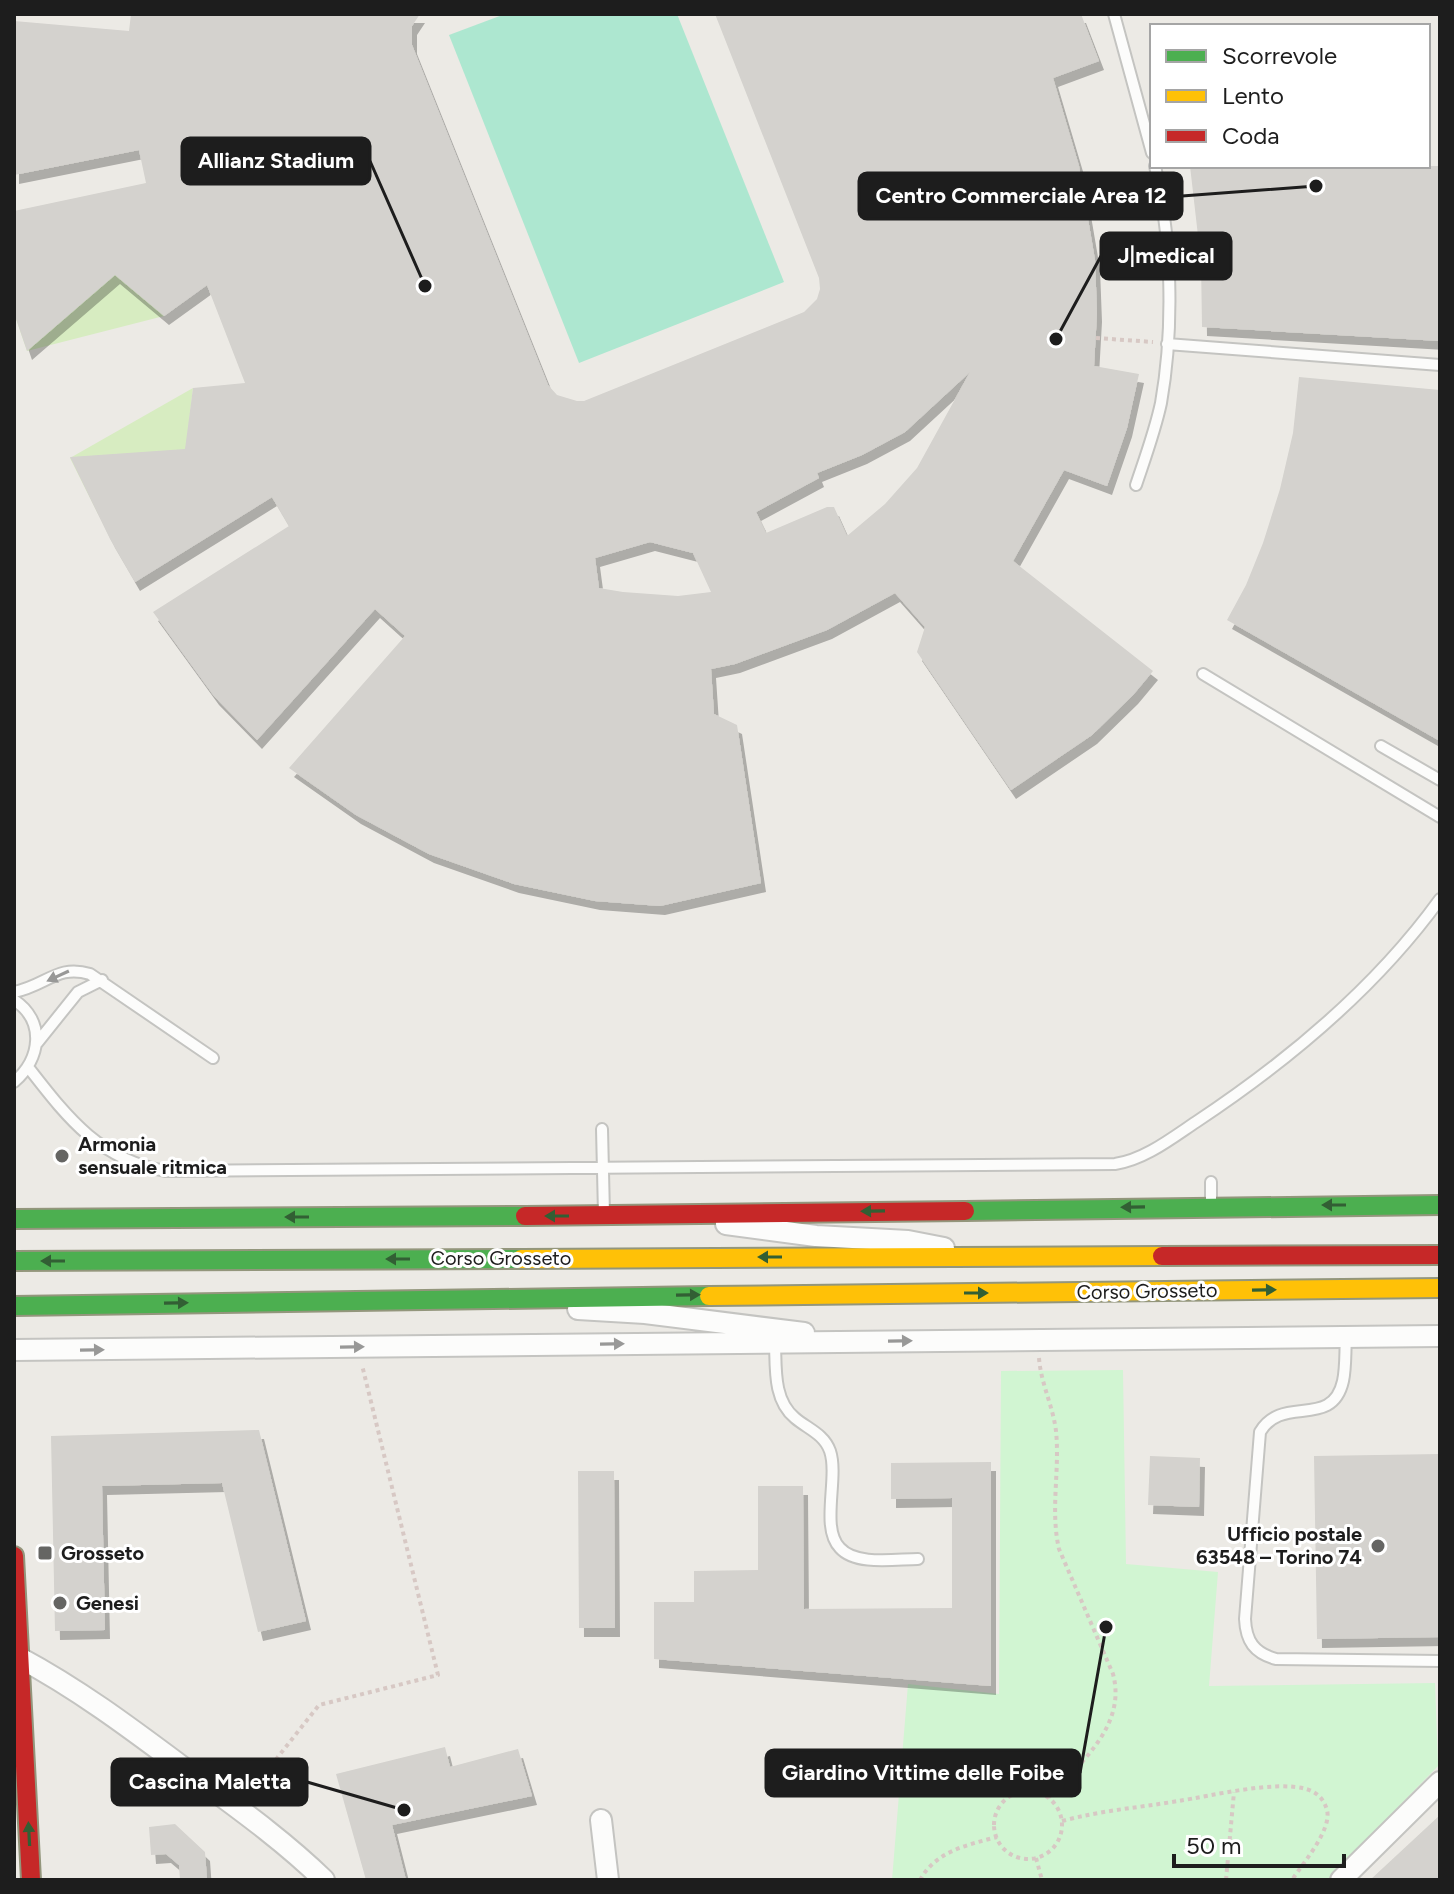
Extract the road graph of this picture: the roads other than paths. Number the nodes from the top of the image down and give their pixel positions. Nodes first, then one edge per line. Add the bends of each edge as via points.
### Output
1 (1114, 14) edge
2 (1150, 146) edge
3 (1155, 168) edge
4 (1167, 344) junction
5 (1440, 365) edge
6 (1136, 485) dead end
7 (1203, 674) dead end
8 (1381, 746) dead end
9 (1440, 780) edge
10 (1440, 817) edge
11 (1440, 899) edge
12 (102, 980) junction
13 (14, 992) edge
14 (14, 1000) edge
15 (37, 1043) junction
16 (213, 1058) dead end
17 (28, 1067) junction
18 (14, 1082) edge
19 (602, 1129) dead end
20 (602, 1167) junction
21 (1211, 1182) dead end
22 (1440, 1205) edge
23 (1211, 1206) junction
24 (673, 1215) junction
25 (604, 1216) junction
26 (14, 1219) edge
27 (988, 1255) junction
28 (1440, 1255) edge
29 (14, 1261) edge
30 (1440, 1288) edge
31 (470, 1298) junction
32 (14, 1306) edge
33 (1440, 1336) edge
34 (1346, 1338) junction
35 (848, 1341) junction
36 (775, 1343) junction
37 (14, 1350) edge
38 (14, 1556) edge
39 (918, 1559) dead end
40 (20, 1658) junction
41 (1440, 1661) edge
42 (1440, 1782) edge
43 (601, 1820) dead end
44 (31, 1880) edge
45 (324, 1880) edge
46 (608, 1880) edge
47 (1341, 1880) edge

1 - 2 lane
3 - 4 lane via 1168,256
4 - 5 lane
4 - 6 lane via 1161,403
7 - 10 lane
8 - 9 lane
11 - 20 lane via 1376,976 1288,1056 1131,1161
12 -> 13 lane via 70,970
12 - 15 lane via 78,992
12 - 16 lane
14 - 15 lane via 35,1022
15 - 17 lane
17 - 18 lane
17 - 20 lane via 82,1131 125,1159 157,1170
19 - 20 lane
20 - 25 lane
21 - 23 lane
22 -> 23 main road, Corso Grosseto
23 -> 24 main road, Corso Grosseto
24 - 25 main road, Corso Grosseto
24 - 27 street, Corso Grosseto
25 -> 26 main road, Corso Grosseto
27 - 28 main road, Corso Grosseto
27 -> 29 main road, Corso Grosseto
31 -> 30 main road, Corso Grosseto
32 -> 31 main road, Corso Grosseto
31 - 35 street, Corso Grosseto via 645,1313
33 - 34 street, Corso Grosseto
35 -> 34 street, Corso Grosseto
34 - 41 lane via 1343,1384 1331,1402 1309,1412 1277,1414 1260,1432 1245,1619 1248,1640 1264,1656 1276,1659
35 - 36 street, Corso Grosseto
37 -> 36 street, Corso Grosseto
36 - 39 lane via 780,1398 829,1451 832,1530 838,1546 863,1558
38 - 40 main road
44 -> 40 main road
40 - 45 street via 78,1692
42 - 47 street
43 - 46 street

